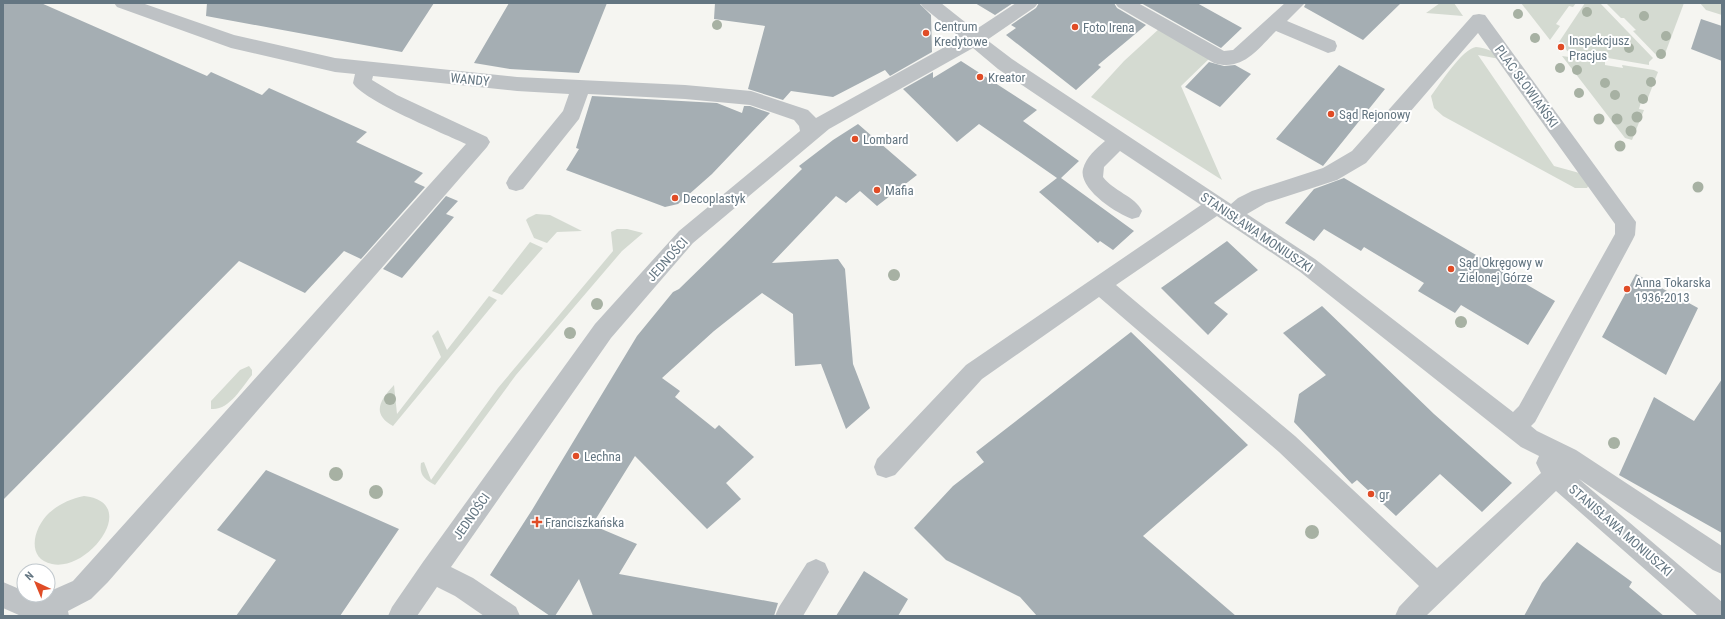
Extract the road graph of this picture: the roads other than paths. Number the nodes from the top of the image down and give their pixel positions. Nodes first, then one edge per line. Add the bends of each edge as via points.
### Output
1 (123, 3) edge
2 (929, 3) edge
3 (1029, 3) edge
4 (1124, 3) edge
5 (1296, 3) edge
6 (1274, 23) junction
7 (975, 39) junction
8 (1328, 46) dead end
9 (365, 69) junction
10 (587, 88) junction
11 (810, 133) junction
12 (1120, 140) junction
13 (516, 183) dead end
14 (1224, 210) junction
15 (1132, 211) dead end
16 (1100, 284) junction
17 (1522, 433) junction
18 (886, 467) dead end
19 (1556, 474) junction
20 (1722, 561) edge
21 (432, 571) junction
22 (816, 572) dead end
23 (1436, 586) junction
24 (3, 595) edge
25 (55, 610) edge
26 (401, 616) edge
27 (507, 616) edge
28 (788, 616) edge
29 (1408, 616) edge
30 (1718, 616) edge

1 - 9 street, WANDY via 231,41 336,65
2 - 7 street, STANISŁAWA MONIUSZKI
3 - 7 street, JEDNOŚCI
4 - 6 street via 1221,58 1238,57
5 - 6 street
6 - 8 street
7 - 11 street, JEDNOŚCI via 876,92
7 - 12 street, STANISŁAWA MONIUSZKI via 1005,64
9 - 10 street, WANDY
9 - 25 street via 362,83 390,100 480,142 99,572 82,590
10 - 11 street, WANDY via 751,98 801,115 809,124
10 - 13 street via 572,114
11 - 21 street, JEDNOŚCI via 686,237 603,331
12 - 14 street, STANISŁAWA MONIUSZKI
12 - 15 street via 1094,165 1092,176 1096,184
14 - 16 street
14 - 17 street, STANISŁAWA MONIUSZKI via 1307,265
14 - 17 street, PLAC SŁOWIAŃSKI via 1330,174 1359,157 1478,20 1626,222 1625,235 1527,414
16 - 18 street via 974,372
16 - 23 street via 1287,444
17 - 19 street, STANISŁAWA MONIUSZKI
17 - 20 street, STANISŁAWA MONIUSZKI via 1568,458
19 - 23 street
19 - 30 street, STANISŁAWA MONIUSZKI
21 - 26 street, JEDNOŚCI
21 - 27 street via 464,587
22 - 28 street
23 - 29 street
24 - 25 street via 33,608

